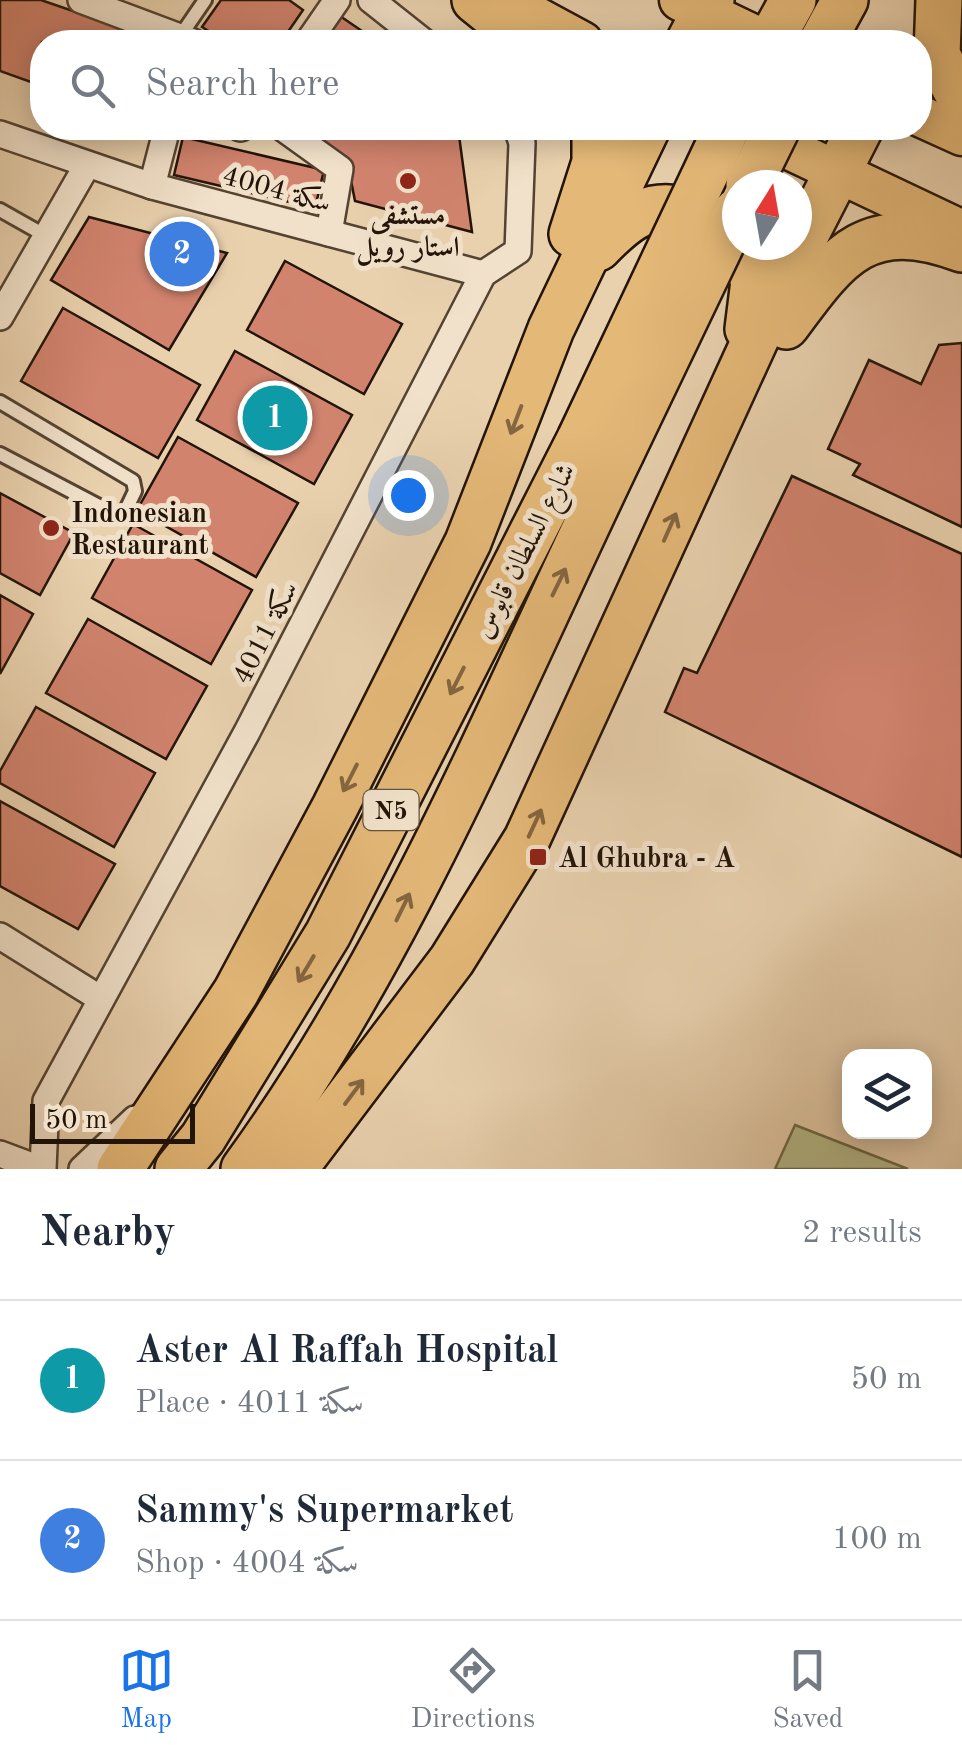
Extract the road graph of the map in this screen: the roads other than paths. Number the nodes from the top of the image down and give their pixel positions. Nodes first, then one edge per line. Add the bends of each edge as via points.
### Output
1 (81, 0) edge
2 (205, 0) edge
3 (338, 0) edge
4 (371, 0) edge
5 (475, 0) edge
6 (504, 0) edge
7 (793, 0) edge
8 (846, 0) edge
9 (921, 0) edge
10 (939, 0) edge
11 (122, 6) edge
12 (696, 14) edge
13 (169, 30) edge
14 (191, 30) edge
15 (317, 30) edge
16 (409, 30) edge
17 (512, 30) edge
18 (560, 30) edge
19 (737, 30) edge
20 (775, 30) edge
21 (829, 30) edge
22 (906, 30) edge
23 (962, 102) edge
24 (932, 121) edge
25 (0, 134) edge
26 (962, 135) edge
27 (164, 140) edge
28 (300, 140) edge
29 (521, 140) edge
30 (595, 140) edge
31 (641, 140) edge
32 (722, 140) edge
33 (770, 140) edge
34 (771, 140) edge
35 (854, 140) edge
36 (86, 167) junction
37 (757, 170) edge
38 (838, 174) junction
39 (152, 186) junction
40 (0, 210) edge
41 (722, 226) edge
42 (962, 231) edge
43 (330, 233) junction
44 (46, 236) junction
45 (722, 237) edge
46 (962, 249) edge
47 (745, 260) edge
48 (586, 261) junction
49 (483, 274) junction
50 (8, 283) edge
51 (0, 317) edge
52 (551, 329) junction
53 (730, 394) junction
54 (0, 402) edge
55 (601, 446) junction
56 (0, 454) edge
57 (0, 936) edge
58 (102, 999) junction
59 (177, 1085) junction
60 (24, 1165) edge
61 (82, 1169) edge
62 (120, 1169) edge
63 (178, 1169) edge
64 (244, 1169) edge
65 (294, 1169) edge

1 - 11 street
2 - 14 lane
3 - 15 street
4 - 16 street
5 - 17 highway
6 - 18 main road
7 - 20 highway
8 - 21 highway
9 - 22 highway
10 - 23 highway via 937,56
11 - 13 street
12 - 19 main road
24 - 26 main road
25 - 36 street, سكة 4004
27 - 39 street
28 - 43 street via 340,169
29 - 49 street, سكة 4011 via 518,251
30 - 52 highway
31 - 48 highway
32 - 55 highway, شارع السلطان قابوس / N5, bridge
33 - 38 main road
34 - 37 highway, bridge
35 - 38 highway
36 - 39 street, سكة 4004
36 - 44 street
38 - 42 main road
38 - 53 highway
39 - 43 street, سكة 4004
40 - 44 lane
41 - 48 highway via 674,207 651,207
43 - 49 street, سكة 4004
44 - 50 street
45 - 55 highway, شارع السلطان قابوس / N5, bridge
46 - 53 highway via 903,236 864,244 834,261
47 - 53 highway via 754,281 753,308
48 - 52 highway
49 - 58 street, سكة 4011
50 - 51 street
52 -> 59 highway via 468,542 236,992
65 -> 53 highway via 452,960 527,840
54 - 56 lane via 133,482 135,491 118,516
55 -> 63 highway, شارع السلطان قابوس / N5 via 328,934
64 -> 55 highway, شارع السلطان قابوس / N5 via 382,951
57 - 58 street
58 - 60 street, سكة 4011 via 46,1100
59 - 61 street
59 - 62 highway

